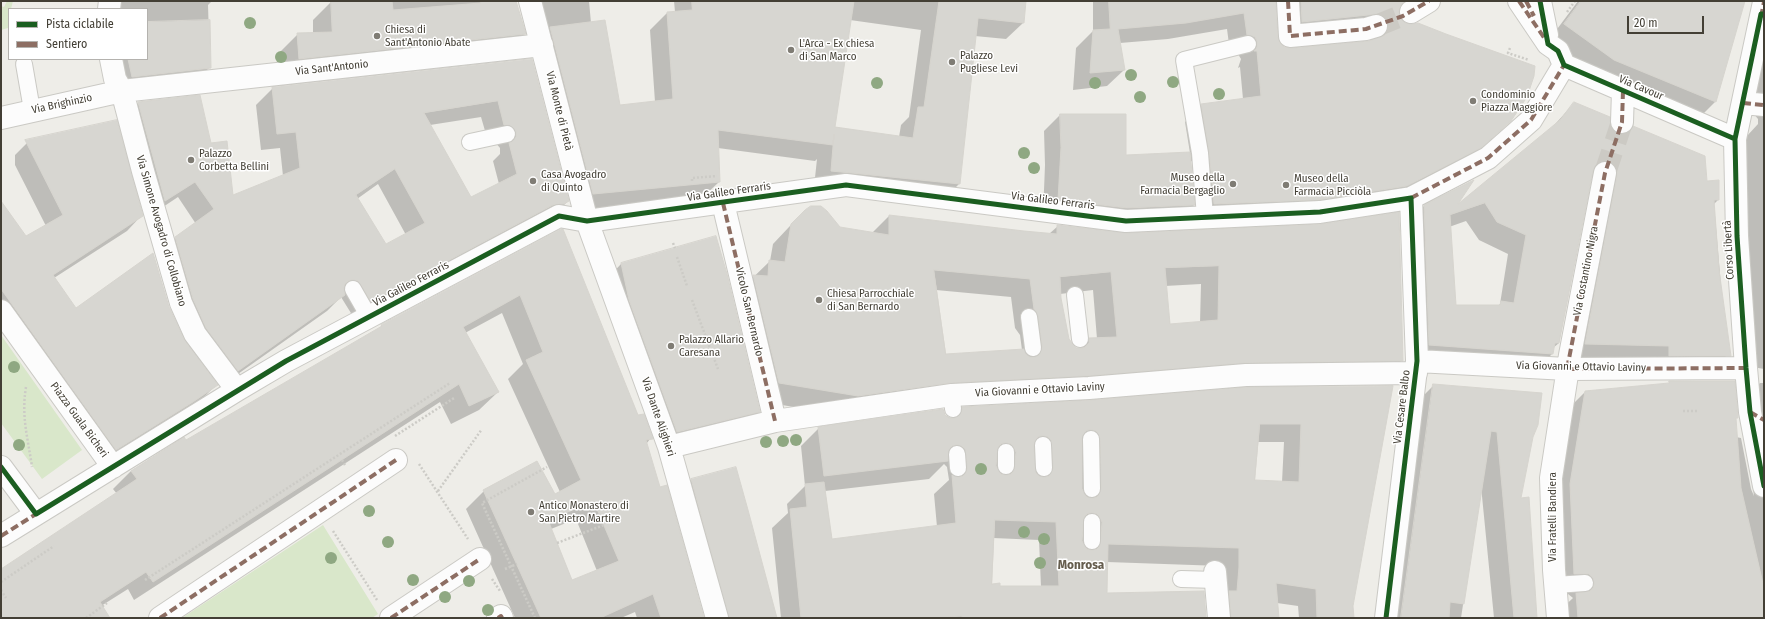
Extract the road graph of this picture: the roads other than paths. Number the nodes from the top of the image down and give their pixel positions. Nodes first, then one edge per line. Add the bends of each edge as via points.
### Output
1 (530, 1) edge
2 (1288, 1) edge
3 (1519, 1) edge
4 (1526, 1) edge
5 (1540, 1) edge
6 (1763, 10) edge
7 (1376, 26) tunnel mouth
8 (1248, 44) dead end
9 (1548, 44) junction
10 (542, 45) junction
11 (111, 60) edge
12 (24, 64) dead end
13 (1564, 65) junction
14 (122, 91) junction
15 (1623, 91) junction
16 (1754, 104) edge
17 (32, 110) junction
18 (1, 118) edge
19 (1622, 122) tunnel mouth
20 (507, 134) dead end
21 (1735, 139) junction
22 (470, 142) dead end
23 (1605, 174) tunnel mouth
24 (1411, 198) junction
25 (723, 203) junction
26 (1205, 217) junction
27 (587, 221) junction
28 (353, 289) dead end
29 (1075, 295) dead end
30 (1, 311) edge
31 (369, 317) junction
32 (1029, 317) dead end
33 (1080, 339) dead end
34 (1033, 348) dead end
35 (1416, 367) junction
36 (1746, 368) junction
37 (1567, 369) junction
38 (237, 390) junction
39 (1757, 416) edge
40 (775, 420) junction
41 (1091, 439) dead end
42 (1043, 445) dead end
43 (669, 447) junction
44 (396, 460) road end
45 (1, 467) edge
46 (113, 467) junction
47 (1044, 468) dead end
48 (1764, 486) edge
49 (1092, 489) dead end
50 (36, 514) junction
51 (1092, 522) dead end
52 (1, 536) edge
53 (1092, 541) dead end
54 (480, 558) road end
55 (1215, 576) joint
56 (1181, 579) dead end
57 (1586, 583) dead end
58 (1555, 585) junction
59 (385, 611) edge
60 (160, 618) edge
61 (717, 618) edge
62 (1219, 618) edge
63 (1386, 618) edge
64 (1558, 618) edge

1 - 10 street, Via Monte di Pietà
2 - 7 street via 1286,38
3 - 9 street
4 - 9 street
5 - 9 street
6 - 16 street, Corso Libertà
8 - 26 lane via 1184,60 1200,153
9 - 13 street via 1558,51
10 - 14 street, Via Sant'Antonio
10 - 27 street, Via Monte di Pietà via 555,123
11 - 14 street, Via Simone Avogadro di Collobiano via 115,79
12 - 17 lane
13 - 15 street, Via Cavour
13 - 24 street, Via Galileo Ferraris via 1531,120 1488,158
14 - 17 street, Via Brighinzio
14 - 38 street, Via Simone Avogadro di Collobiano via 181,303 195,334
15 - 19 street
15 - 21 street, Via Cavour
16 - 21 street, Corso Libertà
17 - 18 street, Via Brighinzio
20 - 22 lane
21 - 36 street, Corso Libertà via 1737,236
23 - 37 street, Via Costantino Nigra
24 - 26 street, Via Galileo Ferraris via 1320,212
24 - 35 street, Via Cesare Balbo
25 - 26 street, Via Galileo Ferraris via 846,185 1126,221
25 - 27 street, Via Galileo Ferraris
25 - 40 street, Vicolo San Bernardo
27 - 31 street, Via Galileo Ferraris via 559,216
27 - 43 street, Via Dante Alighieri
28 - 31 lane
29 - 33 lane
30 - 46 street, Piazza Guala Bicheri
31 - 38 street, Via Galileo Ferraris
32 - 34 lane
35 - 37 street, Via Giovanni e Ottavio Laviny
35 - 40 street, Via Giovanni e Ottavio Laviny via 1246,375 1039,390 1002,398
35 - 63 street, Via Cesare Balbo
36 - 37 street, Via Giovanni e Ottavio Laviny
36 - 39 street, Corso Libertà
37 - 58 street, Via Fratelli Bandiera via 1551,478
38 - 46 street, Via Galileo Ferraris
39 - 48 street, Corso Libertà
40 - 43 street, Via Giovanni e Ottavio Laviny
41 - 49 lane
42 - 47 lane
43 - 61 street, Via Dante Alighieri
44 - 60 street
45 - 50 street
46 - 50 street, Piazza Guala Bicheri
50 - 52 street
51 - 53 lane
54 - 59 street
55 - 56 lane
55 - 62 street
57 - 58 lane
58 - 64 street, Via Fratelli Bandiera

